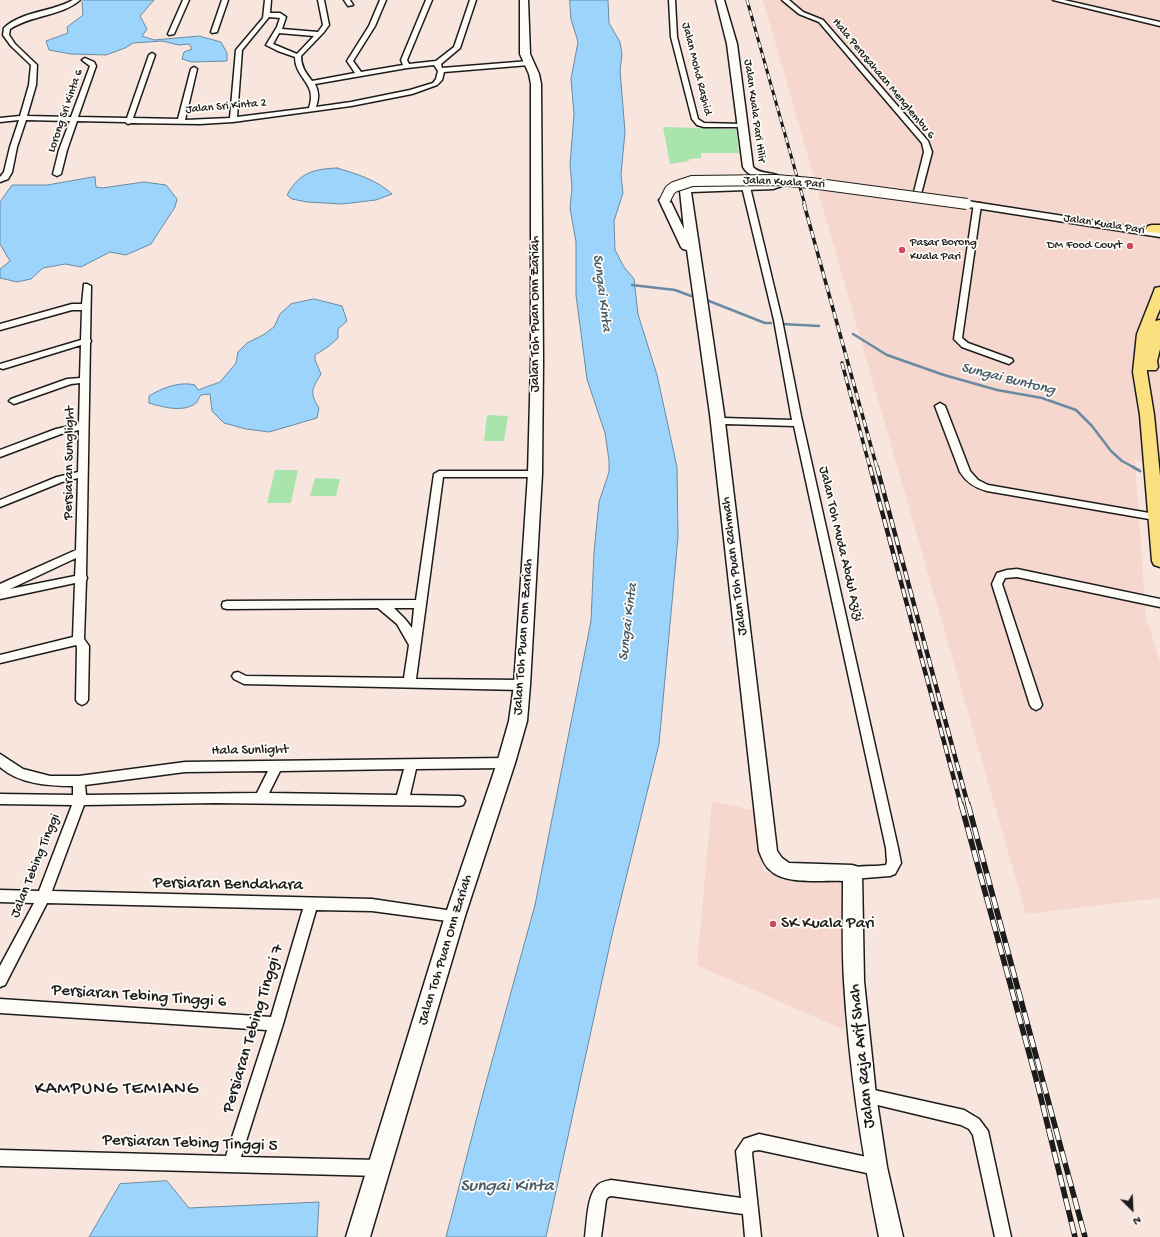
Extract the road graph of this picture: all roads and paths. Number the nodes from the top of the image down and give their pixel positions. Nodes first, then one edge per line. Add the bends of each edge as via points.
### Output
1 (77, 0) edge
2 (186, 0) edge
3 (225, 0) edge
4 (268, 0) edge
5 (321, 0) edge
6 (383, 0) edge
7 (429, 0) edge
8 (474, 0) edge
9 (524, 0) edge
10 (672, 0) edge
11 (720, 0) edge
12 (785, 0) edge
13 (1056, 0) edge
14 (268, 15) junction
15 (1160, 24) edge
16 (278, 31) junction
17 (214, 32) dead end
18 (172, 34) dead end
19 (319, 34) junction
20 (152, 55) dead end
21 (298, 56) junction
22 (85, 60) dead end
23 (438, 63) junction
24 (529, 64) junction
25 (407, 66) junction
26 (194, 69) dead end
27 (441, 70) junction
28 (359, 75) junction
29 (311, 83) junction
30 (312, 109) junction
31 (23, 118) junction
32 (75, 119) junction
33 (0, 120) edge
34 (233, 120) junction
35 (128, 122) junction
36 (181, 122) junction
37 (742, 126) junction
38 (57, 174) dead end
39 (0, 180) edge
40 (746, 187) junction
41 (687, 189) joint
42 (918, 192) dead end
43 (666, 202) junction
44 (972, 205) junction
45 (686, 206) junction
46 (1158, 231) edge
47 (694, 260) junction
48 (87, 286) dead end
49 (1160, 291) edge
50 (87, 307) junction
51 (1160, 324) edge
52 (0, 327) edge
53 (87, 341) junction
54 (1009, 361) dead end
55 (2, 366) dead end
56 (86, 380) junction
57 (14, 401) dead end
58 (940, 406) dead end
59 (717, 419) junction
60 (797, 420) junction
61 (84, 426) junction
62 (1160, 430) edge
63 (0, 454) edge
64 (83, 474) junction
65 (535, 474) junction
66 (0, 504) edge
67 (1155, 517) junction
68 (82, 551) junction
69 (1160, 561) edge
70 (82, 578) junction
71 (0, 589) edge
72 (0, 596) edge
73 (1160, 603) edge
74 (381, 604) junction
75 (420, 604) junction
76 (227, 605) dead end
77 (78, 640) junction
78 (415, 644) junction
79 (0, 659) edge
80 (238, 676) dead end
81 (409, 684) junction
82 (522, 685) junction
83 (82, 700) dead end
84 (1036, 705) dead end
85 (0, 759) edge
86 (506, 763) junction
87 (411, 764) junction
88 (276, 766) junction
89 (79, 781) junction
90 (261, 798) junction
91 (0, 799) edge
92 (80, 800) junction
93 (402, 800) junction
94 (459, 801) dead end
95 (852, 873) junction
96 (0, 896) edge
97 (43, 898) junction
98 (311, 904) junction
99 (456, 916) junction
100 (0, 980) edge
101 (0, 1006) edge
102 (276, 1024) junction
103 (865, 1095) junction
104 (0, 1158) edge
105 (231, 1164) junction
106 (876, 1167) junction
107 (379, 1168) junction
108 (750, 1207) junction
109 (358, 1237) edge
110 (593, 1237) edge
111 (753, 1237) edge
112 (892, 1237) edge
113 (1003, 1237) edge

1 - 31 street via 65,7 7,28 9,43 34,65 35,69
2 - 18 street
3 - 17 street
4 - 14 street
5 - 19 street via 326,25
6 - 28 street via 372,26 350,61
7 - 25 street via 404,60
8 - 23 street via 457,48
9 - 24 street, Jalan Toh Puan Onn Zariah via 524,49
10 - 37 street, Jalan Mohd Rashid via 676,46 695,120 704,125
11 - 37 street, Jalan Kuala Pari Hilir via 732,44
12 - 42 street, Hala Perusahaan Menglembu 6 via 801,13 821,21 925,143 928,152
13 - 15 street
14 - 16 street via 282,16
14 - 34 street via 239,50
16 - 19 street
16 - 21 street via 269,45
19 - 21 street
20 - 35 street
21 - 29 street via 301,68
22 - 32 street, Lorong Sri Kinta 6 via 93,66
23 - 25 street
23 - 27 street
24 - 27 street
24 - 65 street, Jalan Toh Puan Onn Zariah via 536,84
25 - 28 street
26 - 36 street
27 - 30 street, Jalan Sri Kinta 2 via 439,80 426,88
28 - 29 street
29 - 30 street via 315,89 316,101
30 - 34 street, Jalan Sri Kinta 2
31 - 32 street, Jalan Sri Kinta 2
31 - 33 street, Jalan Sri Kinta 2
31 - 39 street via 8,173
32 - 35 street, Jalan Sri Kinta 2
32 - 38 street, Lorong Sri Kinta 6
34 - 36 street, Jalan Sri Kinta 2
35 - 36 street, Jalan Sri Kinta 2
37 - 40 street, Jalan Kuala Pari Hilir via 749,170 779,180 778,184 773,186
40 - 41 street, Jalan Kuala Pari Hilir
40 - 60 street, Jalan Toh Muda Abdul Azizi via 778,320
41 - 45 street, Jalan Toh Puan Rahmah
43 - 44 street, Jalan Kuala Pari, bridge via 670,190 685,182 776,180 818,183
43 - 45 street
43 - 47 street
44 - 46 street, Jalan Kuala Pari
44 - 54 street via 958,339 965,345
45 - 47 street, Jalan Toh Puan Rahmah
47 - 59 street, Jalan Toh Puan Rahmah
48 - 50 street, Persiaran Sunglight
49 - 67 main road via 1144,334 1140,372 1147,415
50 - 52 street via 72,307
50 - 53 street, Persiaran Sunglight
51 - 62 main road via 1150,361 1151,384
53 - 55 street
53 - 56 street, Persiaran Sunglight
56 - 57 street via 70,381
56 - 61 street, Persiaran Sunglight
58 - 67 street via 965,472 977,485
59 - 60 street
59 - 95 street, Jalan Toh Puan Rahmah via 768,851 779,868 788,871
60 - 95 street, Jalan Toh Muda Abdul Azizi via 894,863 890,870
61 - 63 street via 58,431
61 - 64 street, Persiaran Sunglight
64 - 66 street via 60,479
64 - 68 street, Persiaran Sunglight
65 - 75 street via 439,474
65 - 82 street, Jalan Toh Puan Onn Zariah
67 - 69 main road
68 - 70 street, Persiaran Sunglight
68 - 71 street
70 - 72 street
70 - 77 street, Persiaran Sunglight
73 - 84 street via 1017,573 1001,575 997,584
74 - 75 street
74 - 76 street
74 - 78 street via 399,618
75 - 78 street
77 - 79 street
77 - 83 street, Persiaran Sunglight via 83,646
78 - 81 street
80 - 81 street via 244,680
81 - 82 street
82 - 86 street, Jalan Toh Puan Onn Zariah via 518,721
85 - 89 street, Hala Sunlight via 28,775 50,781
86 - 87 street, Hala Sunlight
86 - 99 street, Jalan Toh Puan Onn Zariah
87 - 88 street, Hala Sunlight
87 - 93 street
88 - 89 street, Hala Sunlight via 185,767
88 - 90 street
89 - 92 street, Jalan Tebing Tinggi
90 - 92 street
90 - 93 street
91 - 92 street
92 - 97 street, Jalan Tebing Tinggi
93 - 94 street
95 - 103 street, Jalan Raja Arif Shah via 854,981
96 - 97 street, Persiaran Bendahara
97 - 98 street, Persiaran Bendahara
97 - 100 street, Jalan Tebing Tinggi
98 - 99 street, Persiaran Bendahara via 372,906
98 - 102 street, Persiaran Tebing Tinggi 7
99 - 107 street, Jalan Toh Puan Onn Zariah
101 - 102 street, Persiaran Tebing Tinggi 6
102 - 105 street, Persiaran Tebing Tinggi 7
103 - 106 street, Jalan Raja Arif Shah
103 - 113 street via 964,1118 974,1124 980,1131
104 - 105 street, Persiaran Tebing Tinggi 5
105 - 107 street, Persiaran Tebing Tinggi 5
106 - 108 street via 759,1142 749,1144 744,1151
106 - 112 street, Jalan Raja Arif Shah
107 - 109 street, Jalan Toh Puan Onn Zariah
108 - 110 street via 611,1188 603,1190 598,1197
108 - 111 street

